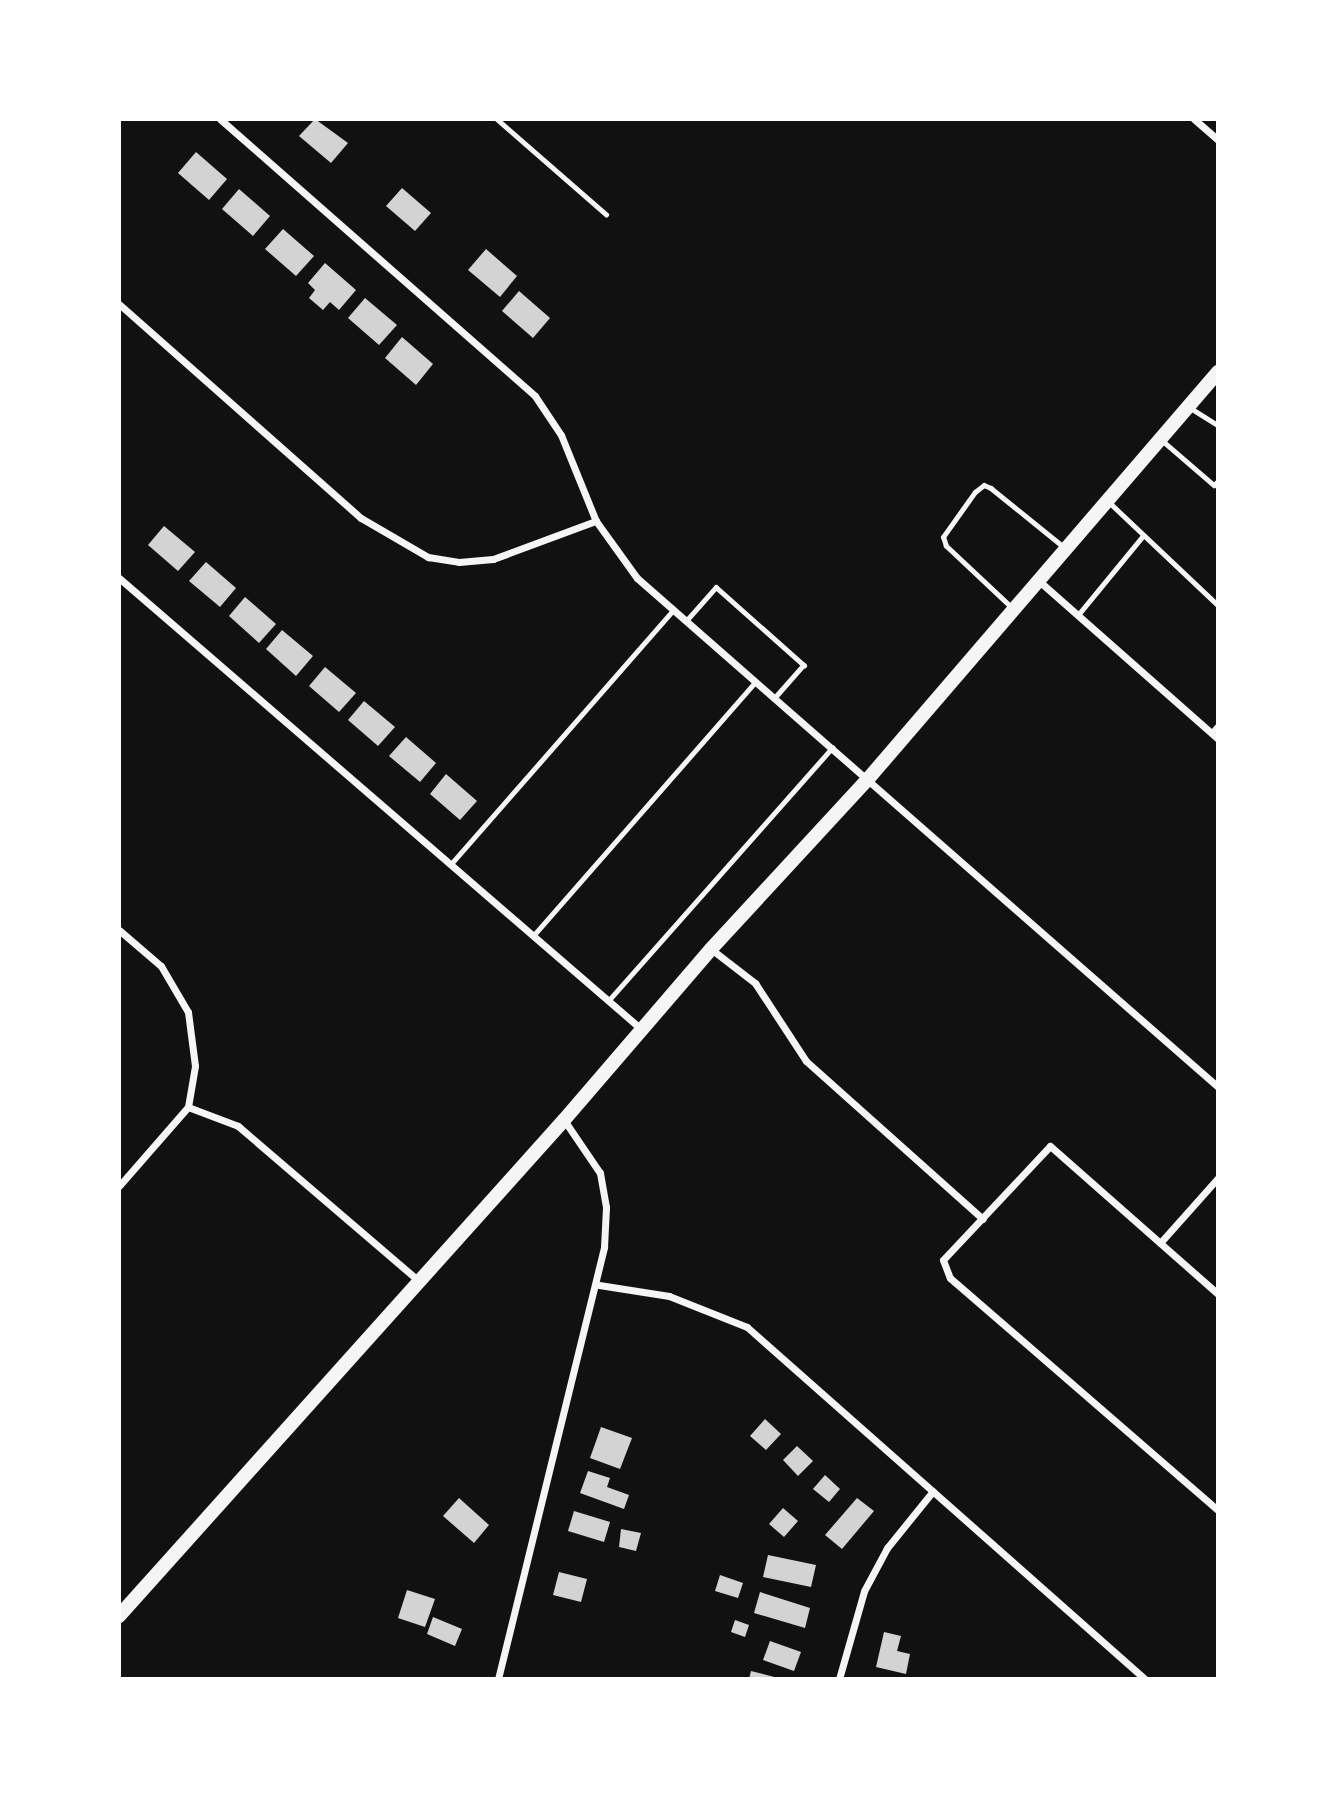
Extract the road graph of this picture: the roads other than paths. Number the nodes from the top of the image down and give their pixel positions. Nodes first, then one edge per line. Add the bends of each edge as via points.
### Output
1 (220, 119) edge
2 (497, 119) edge
3 (1199, 121) edge
4 (1218, 140) edge
5 (606, 214) dead end
6 (119, 304) edge
7 (1218, 372) edge
8 (1188, 407) junction
9 (1218, 425) edge
10 (1160, 439) junction
11 (1218, 481) edge
12 (1108, 500) junction
13 (596, 521) junction
14 (1143, 536) junction
15 (1066, 549) junction
16 (119, 578) edge
17 (1039, 580) junction
18 (1218, 605) edge
19 (1014, 609) junction
20 (673, 610) junction
21 (1078, 615) junction
22 (686, 621) junction
23 (756, 681) junction
24 (775, 698) junction
25 (1218, 725) edge
26 (1211, 733) junction
27 (1218, 739) edge
28 (832, 748) junction
29 (868, 779) junction
30 (451, 864) junction
31 (119, 930) edge
32 (533, 936) junction
33 (711, 948) junction
34 (608, 1000) junction
35 (640, 1028) junction
36 (1218, 1087) edge
37 (188, 1107) junction
38 (564, 1120) junction
39 (1218, 1178) edge
40 (119, 1186) edge
41 (982, 1219) junction
42 (1160, 1243) junction
43 (419, 1281) junction
44 (598, 1285) junction
45 (1218, 1294) edge
46 (933, 1491) junction
47 (1218, 1510) edge
48 (119, 1616) edge
49 (498, 1679) edge
50 (839, 1679) edge
51 (1145, 1679) edge

1 - 13 street via 535,396 561,435
2 - 5 lane
3 - 4 street
6 - 13 street via 361,518 428,557 459,562 493,559
7 - 8 main road
8 - 9 lane
8 - 10 main road
10 - 11 lane via 1214,485
10 - 12 main road
12 - 14 lane
12 - 15 main road
13 - 20 street via 637,578
14 - 18 lane
14 - 21 lane
15 - 17 main road
15 - 19 lane via 991,488 984,485 975,492 943,537 946,546
16 - 30 street
17 - 19 main road
17 - 21 street
19 - 29 main road
20 - 22 street
20 - 30 lane
21 - 26 street
22 - 23 street
22 - 24 lane via 716,587 804,665
23 - 24 street
23 - 32 lane
24 - 28 street
25 - 26 lane
26 - 27 street
28 - 29 street
28 - 34 lane
29 - 33 main road
29 - 36 street
30 - 32 street
31 - 37 street via 161,966 188,1012 195,1066
32 - 34 street
33 - 35 main road
33 - 41 street via 754,983 806,1061
34 - 35 street
35 - 38 main road
37 - 40 street
37 - 43 street via 237,1126
38 - 43 main road
38 - 44 street via 600,1173 606,1207
39 - 42 street
41 - 42 street via 1050,1146
41 - 47 street via 943,1260 950,1278
42 - 45 street
43 - 48 main road
44 - 46 street via 668,1296 747,1327
44 - 49 street
46 - 50 street via 887,1548 864,1591
46 - 51 street

